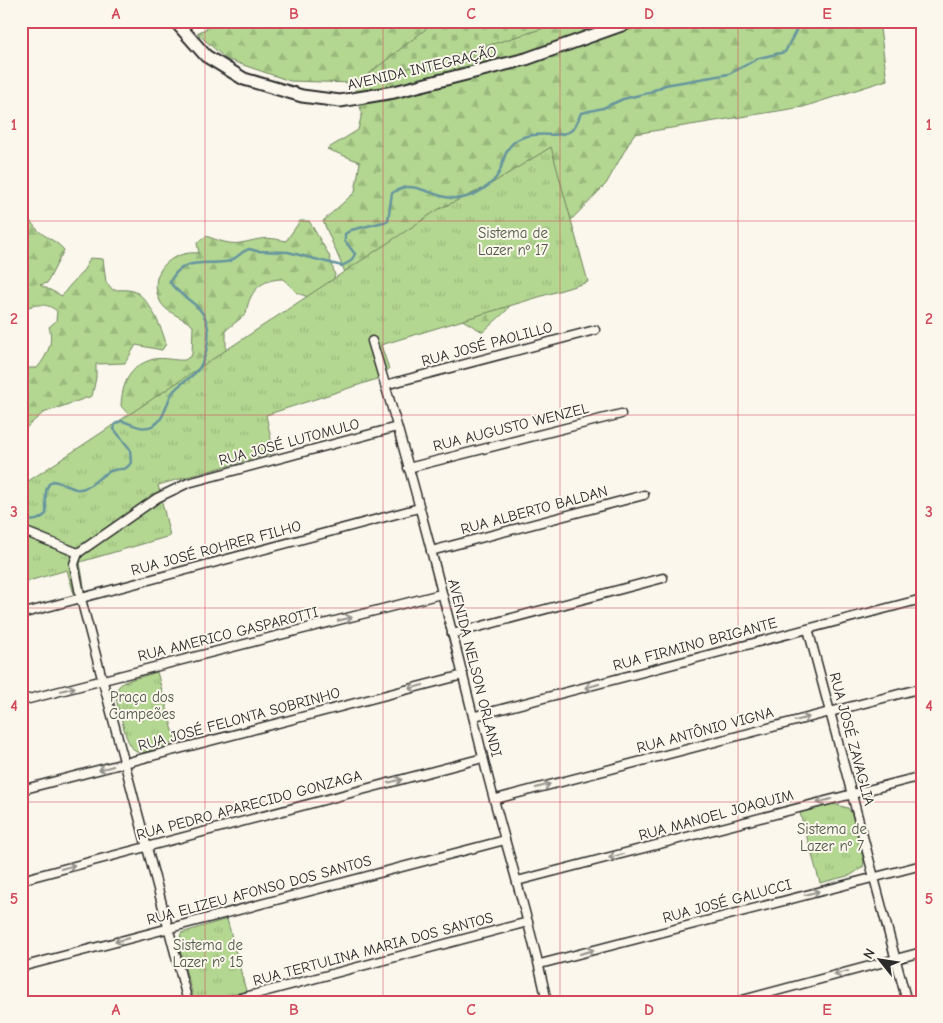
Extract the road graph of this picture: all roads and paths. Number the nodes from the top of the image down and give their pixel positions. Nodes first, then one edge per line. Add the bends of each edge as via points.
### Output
1 (175, 21) edge
2 (633, 21) edge
3 (595, 330) dead end
4 (372, 341) dead end
5 (385, 385) junction
6 (622, 414) dead end
7 (397, 427) junction
8 (408, 468) junction
9 (644, 495) dead end
10 (419, 508) junction
11 (21, 530) edge
12 (431, 551) junction
13 (78, 553) junction
14 (663, 578) dead end
15 (441, 594) junction
16 (81, 598) junction
17 (922, 599) edge
18 (21, 614) edge
19 (808, 629) junction
20 (452, 634) junction
21 (463, 675) junction
22 (103, 680) junction
23 (922, 688) edge
24 (21, 702) edge
25 (831, 711) junction
26 (475, 716) junction
27 (483, 758) junction
28 (124, 763) junction
29 (922, 776) edge
30 (21, 790) edge
31 (853, 794) junction
32 (496, 799) junction
33 (505, 840) junction
34 (147, 847) junction
35 (922, 865) edge
36 (874, 877) junction
37 (21, 880) edge
38 (517, 882) junction
39 (528, 922) junction
40 (169, 927) junction
41 (922, 952) edge
42 (895, 959) junction
43 (540, 964) junction
44 (21, 967) edge
45 (188, 1002) edge
46 (226, 1002) edge
47 (548, 1002) edge
48 (735, 1002) edge
49 (907, 1002) edge

1 - 2 main road, AVENIDA INTEGRAÇÃO via 206,56 244,79 302,96 340,101 394,92 526,59
3 - 5 street, RUA JOSÉ PAOLILLO
4 - 5 street, AVENIDA NELSON ORLANDI
5 - 7 street, AVENIDA NELSON ORLANDI
6 - 8 street, RUA AUGUSTO WENZEL
7 - 8 street, AVENIDA NELSON ORLANDI
7 - 13 street, RUA JOSÉ LUTOMULO via 188,483 157,498
8 - 10 street, AVENIDA NELSON ORLANDI
9 - 12 street, RUA ALBERTO BALDAN
10 - 12 street, AVENIDA NELSON ORLANDI
10 - 16 street, RUA JOSÉ ROHRER FILHO
11 - 13 street
12 - 15 street, AVENIDA NELSON ORLANDI
13 - 16 street via 74,564
14 - 20 street
15 - 20 street, AVENIDA NELSON ORLANDI
22 -> 15 street, RUA AMERICO GASPAROTTI
16 - 18 street, RUA JOSÉ ROHRER FILHO
16 - 22 street
17 - 19 street, RUA FIRMINO BRIGANTE
19 - 25 street, RUA JOSÉ ZAVAGLIA
19 -> 26 street, RUA FIRMINO BRIGANTE
20 - 21 street, AVENIDA NELSON ORLANDI
21 - 26 street, AVENIDA NELSON ORLANDI
21 -> 28 street, RUA JOSÉ FELONTA SOBRINHO
24 -> 22 street, RUA AMERICO GASPAROTTI
22 - 28 street
23 - 25 street, RUA ANTÔNIO VIGNA
25 - 31 street, RUA JOSÉ ZAVAGLIA
32 -> 25 street, RUA ANTÔNIO VIGNA
26 - 27 street, AVENIDA NELSON ORLANDI
27 - 32 street, AVENIDA NELSON ORLANDI
34 -> 27 street, RUA PEDRO APARECIDO GONZAGA
28 -> 30 street, RUA JOSÉ FELONTA SOBRINHO
28 - 34 street
29 - 31 street, RUA MANOEL JOAQUIM
31 - 36 street, RUA JOSÉ ZAVAGLIA
31 -> 38 street, RUA MANOEL JOAQUIM
32 - 33 street, AVENIDA NELSON ORLANDI
33 - 38 street, AVENIDA NELSON ORLANDI
33 - 40 street, RUA ELIZEU AFONSO DOS SANTOS
37 -> 34 street, RUA PEDRO APARECIDO GONZAGA
34 - 40 street
35 - 36 street, RUA JOSÉ GALUCCI
36 - 42 street, RUA JOSÉ ZAVAGLIA
43 -> 36 street, RUA JOSÉ GALUCCI
38 - 39 street, AVENIDA NELSON ORLANDI
39 - 43 street, AVENIDA NELSON ORLANDI
39 - 46 street, RUA TERTULINA MARIA DOS SANTOS
40 -> 44 street, RUA ELIZEU AFONSO DOS SANTOS
40 - 45 street
41 - 42 street
42 -> 48 street
42 - 49 street, RUA JOSÉ ZAVAGLIA
43 - 47 street, AVENIDA NELSON ORLANDI

